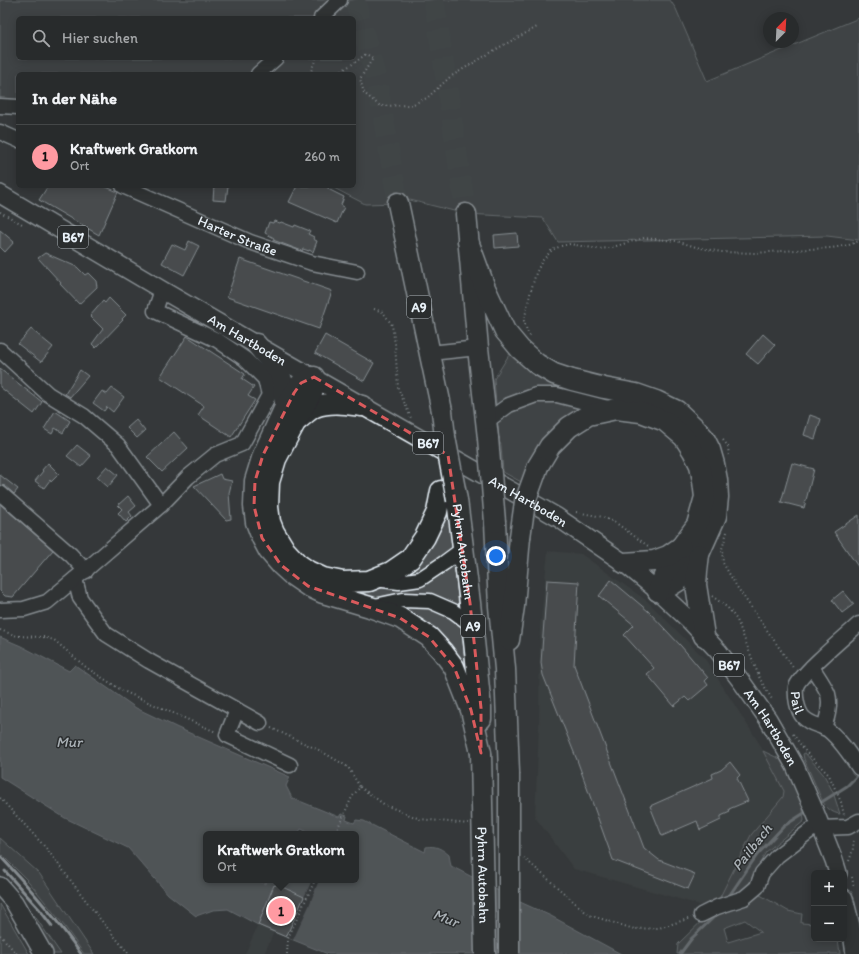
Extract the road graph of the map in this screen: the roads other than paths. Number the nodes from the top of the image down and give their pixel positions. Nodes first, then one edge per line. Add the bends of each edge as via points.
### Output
1 (340, 0) edge
2 (323, 16) edge
3 (274, 60) edge
4 (260, 72) edge
5 (0, 106) edge
6 (16, 107) edge
7 (0, 132) edge
8 (16, 139) edge
9 (128, 188) edge
10 (0, 194) edge
11 (398, 203) tunnel mouth
12 (466, 214) tunnel mouth
13 (468, 241) junction
14 (357, 272) dead end
15 (162, 290) junction
16 (256, 344) junction
17 (478, 348) junction
18 (0, 350) edge
19 (430, 353) junction
20 (314, 378) junction
21 (362, 406) junction
22 (614, 410) junction
23 (290, 415) junction
24 (488, 430) junction
25 (0, 493) edge
26 (449, 495) junction
27 (161, 505) junction
28 (463, 549) junction
29 (690, 551) junction
30 (624, 563) junction
31 (80, 575) junction
32 (374, 579) junction
33 (658, 591) junction
34 (370, 607) junction
35 (0, 610) edge
36 (859, 624) edge
37 (473, 626) junction
38 (704, 636) junction
39 (812, 667) junction
40 (504, 669) junction
41 (237, 710) junction
42 (260, 723) road end
43 (824, 728) junction
44 (481, 753) junction
45 (855, 762) edge
46 (290, 765) dead end
47 (859, 821) edge
48 (821, 828) junction
49 (845, 869) edge
50 (0, 886) edge
51 (850, 896) edge
52 (701, 915) road end
53 (44, 954) edge
54 (486, 954) edge
55 (509, 954) edge
56 (855, 954) edge

1 - 2 street
3 - 4 street
5 - 6 street
7 - 8 street
9 - 14 street, Harter Straße via 250,242 312,262
10 - 15 main road, Am Hartboden / B67
11 - 19 highway, A9
12 - 13 highway, Pyhrn Autobahn / A9
13 - 17 highway, Pyhrn Autobahn / A9
13 - 29 highway via 485,288 505,331 537,364 554,374 572,380 656,401 677,411 704,438 710,450 717,480 716,516
15 - 16 main road, Am Hartboden / B67
15 - 27 street, Am Hartboden via 155,311 217,340 245,359 264,379 269,395 242,444 215,455 188,477
16 - 20 main road, Am Hartboden / B67
16 - 23 highway via 279,372
17 - 19 street
17 - 24 highway, Pyhrn Autobahn / A9
18 - 27 street via 48,394 84,416 118,445
19 - 26 highway, A9 via 442,411
20 - 21 main road, Am Hartboden / B67
20 - 23 highway via 301,383 294,393
21 - 23 highway via 332,404
21 - 30 main road, Am Hartboden / B67 via 557,517
22 - 24 street via 557,395 536,395 509,405
22 - 29 highway via 641,412 665,421 684,437 693,451 700,465 705,497
22 - 40 highway, bridge via 588,415 569,427 550,446 538,466 525,502 514,606
23 - 32 highway via 269,482 268,508 274,532 284,550 308,571 323,578 343,582
23 - 34 highway via 263,455 255,481 254,506 262,538 281,565 308,586
24 - 40 highway, Pyhrn Autobahn / A9, bridge
25 - 31 street via 71,555
26 - 28 highway, Pyhrn Autobahn / A9
26 - 32 highway via 410,559 391,572
27 - 31 street, Am Hartboden
28 - 32 street via 420,579 399,582
28 - 37 highway, Pyhrn Autobahn / A9
29 - 30 highway via 654,561
29 - 33 highway via 664,576
29 - 38 highway via 697,572 696,585
30 - 33 main road, Am Hartboden / B67
31 - 35 street, Am Hartboden via 47,602 24,609
31 - 41 street via 80,598 106,634
33 - 38 main road, Am Hartboden / B67
34 - 37 street via 403,600 430,601 453,611
34 - 44 highway via 400,618 429,636 442,651 454,667 471,710
36 - 39 street, Pail
37 - 44 highway, Pyhrn Autobahn / A9 via 481,708
38 - 48 main road, Am Hartboden / B67 via 768,718 794,766
39 - 43 street, Pail via 828,693 828,715
39 - 43 street, Pail via 796,686 798,708 812,724
40 - 55 highway, Pyhrn Autobahn / A9, bridge via 508,773
41 - 42 street
41 - 46 street via 226,736
43 - 45 street, Pail
44 - 54 highway, Pyhrn Autobahn / A9, bridge
47 - 48 street via 848,827
48 - 49 main road, B67 via 834,860
48 - 52 street via 812,830 777,856 762,873 757,887 744,898
50 - 53 main road via 14,902
51 - 56 main road

